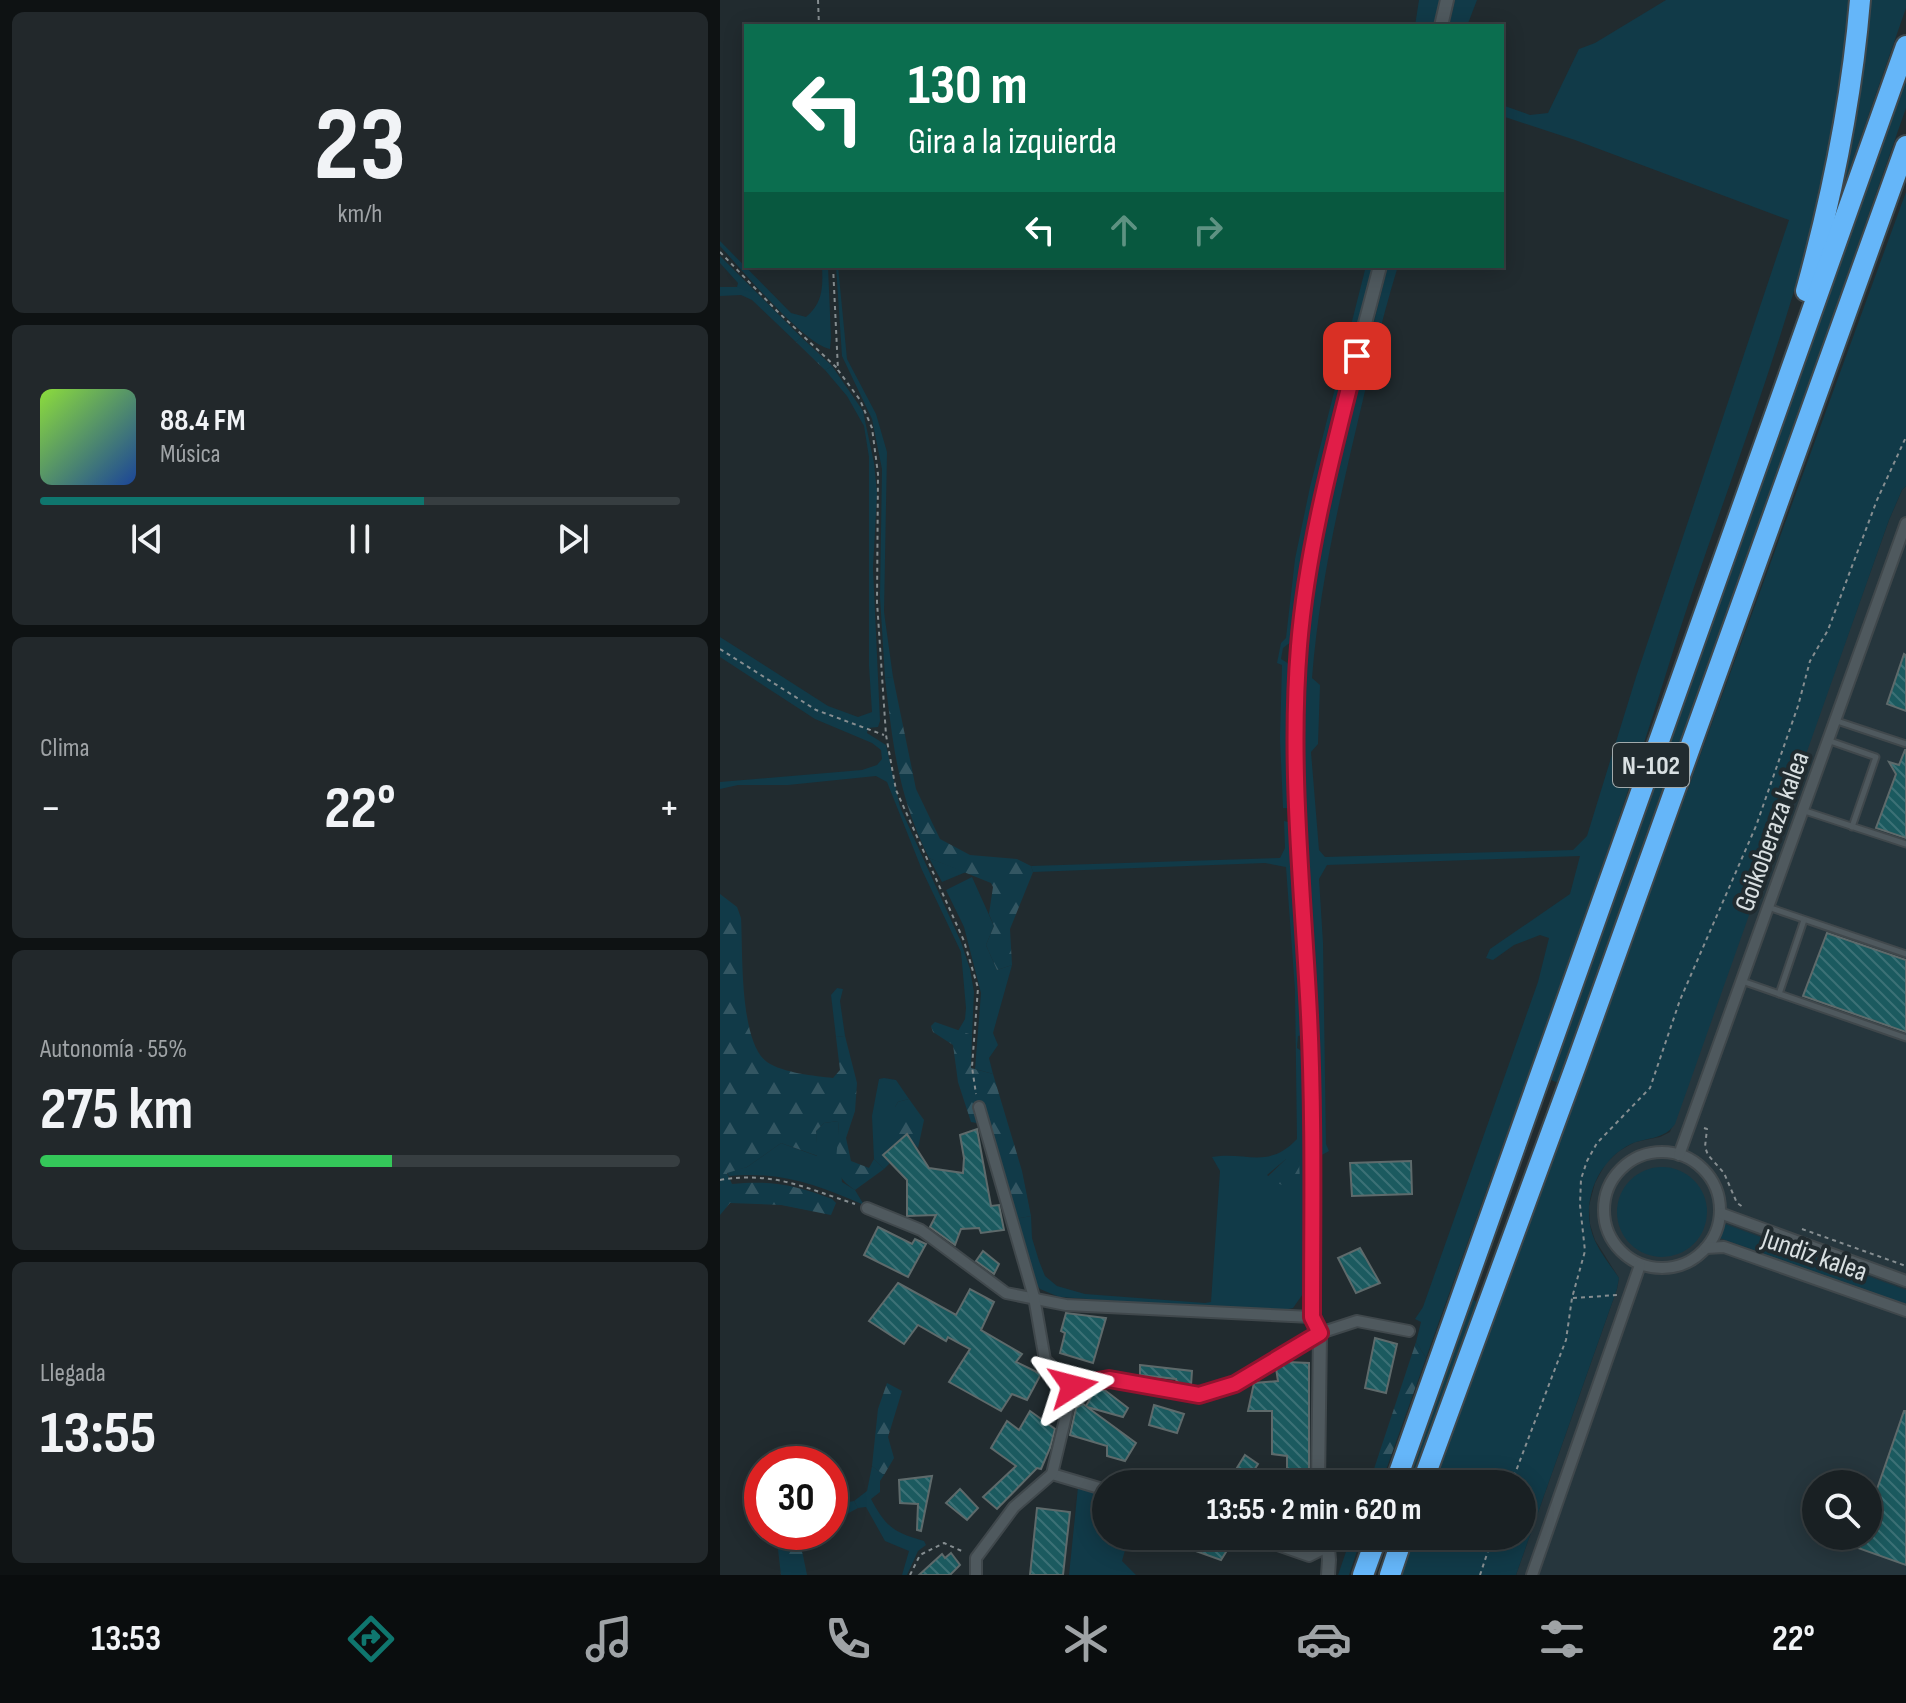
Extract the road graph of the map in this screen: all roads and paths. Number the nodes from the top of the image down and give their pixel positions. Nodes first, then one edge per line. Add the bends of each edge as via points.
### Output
1 (818, 0) edge
2 (1447, 0) edge
3 (1860, 0) edge
4 (819, 24) edge
5 (1441, 24) edge
6 (1906, 46) edge
7 (1906, 146) edge
8 (720, 252) edge
9 (833, 268) edge
10 (1380, 268) edge
11 (838, 370) junction
12 (1906, 437) edge
13 (1752, 480) junction
14 (1906, 523) edge
15 (720, 649) edge
16 (1836, 720) junction
17 (886, 735) junction
18 (1829, 741) junction
19 (1906, 744) edge
20 (1804, 810) junction
21 (1852, 827) junction
22 (1906, 844) edge
23 (1768, 907) junction
24 (1804, 920) junction
25 (1906, 954) edge
26 (1741, 981) junction
27 (1779, 994) junction
28 (1906, 1038) edge
29 (979, 1107) joint
30 (1702, 1128) dead end
31 (1679, 1155) junction
32 (720, 1180) edge
33 (867, 1208) joint
34 (1744, 1208) dead end
35 (1720, 1213) junction
36 (1803, 1229) dead end
37 (1706, 1248) junction
38 (1640, 1265) junction
39 (1906, 1266) edge
40 (1906, 1281) edge
41 (1630, 1294) junction
42 (1034, 1297) junction
43 (1572, 1298) junction
44 (1906, 1311) edge
45 (1312, 1317) junction
46 (1409, 1331) dead end
47 (1320, 1333) junction
48 (1073, 1386) junction
49 (1318, 1470) edge
50 (1400, 1470) edge
51 (1427, 1470) edge
52 (1516, 1470) edge
53 (1052, 1474) junction
54 (1092, 1486) edge
55 (1292, 1550) edge
56 (1320, 1550) edge
57 (1328, 1550) edge
58 (1372, 1550) edge
59 (1398, 1550) edge
60 (1488, 1550) edge
61 (976, 1558) junction
62 (910, 1575) edge
63 (976, 1575) edge
64 (1328, 1575) edge
65 (1363, 1575) edge
66 (1390, 1575) edge
67 (1480, 1575) edge
68 (1532, 1575) edge

1 - 4 path
2 - 5 street
3 - 13 highway via 1830,195
6 - 13 highway, N-102
7 - 51 highway, N-102
8 - 11 path
9 - 11 path
10 - 45 street via 1317,521 1298,661 1295,748 1309,1020
11 - 17 path via 872,428
12 - 43 path via 1828,630 1810,661 1756,826 1680,1000 1650,1088 1597,1143 1587,1161 1580,1205 1585,1251
13 - 50 highway, N-102
14 - 16 street, Goikoberaza kalea
15 - 17 path via 816,710
16 - 18 street, Goikoberaza kalea
16 - 19 lane
17 - 29 path via 896,790 964,941 978,988 972,1067
18 - 20 street, Goikoberaza kalea
18 - 21 lane via 1876,757
20 - 21 lane
20 - 23 street, Goikoberaza kalea
21 - 22 lane
23 - 24 lane
23 - 26 street, Goikoberaza kalea
24 - 25 lane
24 - 27 lane
26 - 27 lane
26 - 31 street, Goikoberaza kalea
27 - 28 lane
29 - 42 street
30 - 34 path via 1707,1129 1708,1155
31 - 35 street via 1709,1177
31 - 38 street via 1640,1156 1623,1167 1604,1201 1611,1239
32 - 33 path via 774,1177
33 - 42 street via 921,1230 1006,1293
35 - 37 street
35 - 40 street, Jundiz kalea
36 - 39 path
37 - 38 street via 1676,1267
37 - 44 street, Jundiz kalea via 1724,1247
38 - 41 street
41 - 43 path
41 - 68 street
42 - 45 street via 1066,1305
42 - 48 street via 1045,1360
43 - 52 path via 1566,1340
45 - 47 street
46 - 47 street via 1357,1321
47 - 48 street via 1235,1384 1199,1395 1109,1379
47 - 49 street
48 - 53 street
53 - 54 street
53 - 61 street via 1014,1507
55 - 56 street via 1314,1556
57 - 64 street
58 - 65 highway
59 - 66 highway
60 - 67 path
61 - 62 path via 944,1543 920,1555
61 - 63 street

